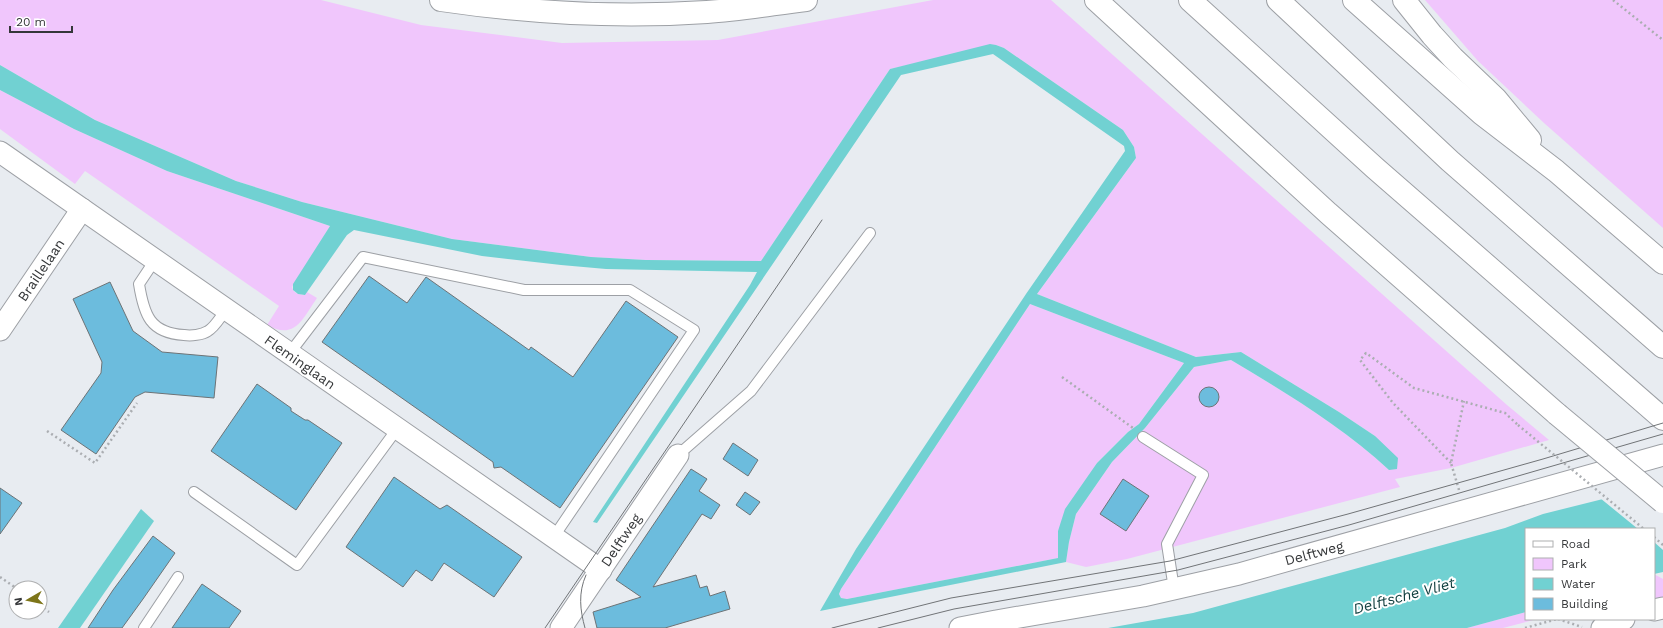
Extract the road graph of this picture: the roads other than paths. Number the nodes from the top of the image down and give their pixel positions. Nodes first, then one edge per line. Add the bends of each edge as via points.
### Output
1 (441, 0) edge
2 (806, 0) edge
3 (1096, 0) edge
4 (1190, 0) edge
5 (1278, 0) edge
6 (1354, 0) edge
7 (1404, 0) edge
8 (0, 152) edge
9 (1556, 171) junction
10 (82, 209) junction
11 (870, 233) dead end
12 (155, 260) junction
13 (1663, 263) edge
14 (226, 310) junction
15 (0, 330) edge
16 (1663, 347) edge
17 (289, 354) junction
18 (1663, 419) edge
19 (397, 429) junction
20 (1143, 437) dead end
21 (678, 455) joint
22 (1663, 455) edge
23 (194, 492) dead end
24 (1663, 502) edge
25 (553, 538) junction
26 (601, 570) junction
27 (178, 577) dead end
28 (1174, 589) junction
29 (1622, 620) edge
30 (564, 626) edge
31 (144, 628) edge
32 (960, 628) edge
33 (1602, 628) edge

1 - 2 highway via 516,10 637,15 708,12
3 - 24 highway, bridge via 1328,213 1557,414
4 - 18 highway via 1375,168
5 - 16 highway via 1450,161
6 - 9 highway via 1482,114
7 - 9 highway via 1453,58 1496,99
8 - 10 street, Fleminglaan
9 - 13 highway
10 - 12 street, Fleminglaan
10 - 15 street, Braillelaan
11 - 21 lane via 751,391
12 - 14 street, Fleminglaan
12 - 14 lane via 139,284 148,318 159,330 172,335 190,336 208,331
14 - 17 street, Fleminglaan
17 - 19 street, Fleminglaan
17 - 25 lane via 364,257 524,290 630,290 694,330
19 - 23 lane via 297,565
19 - 25 street, Fleminglaan
20 - 28 lane via 1203,474 1167,544
21 - 26 street, Delftweg
22 - 28 street, Delftweg via 1239,574
25 - 26 street, Fleminglaan
26 - 30 street, Delftweg
27 - 31 lane
28 - 32 street, Delftweg
29 - 33 street

